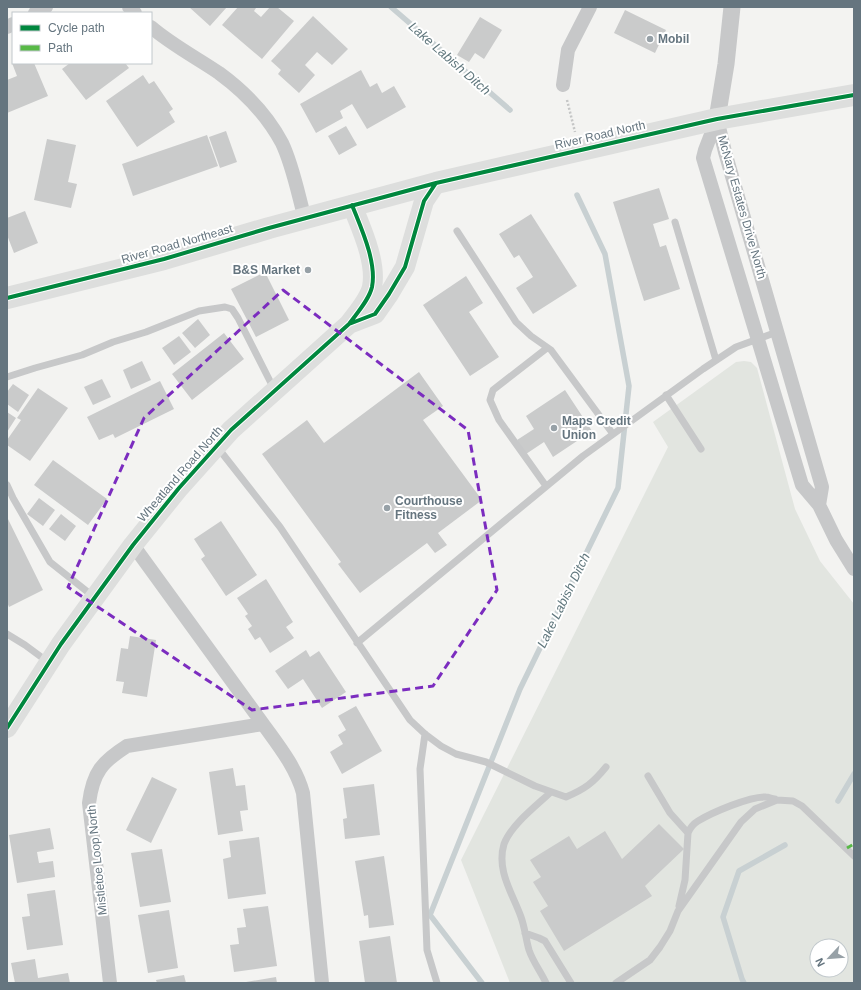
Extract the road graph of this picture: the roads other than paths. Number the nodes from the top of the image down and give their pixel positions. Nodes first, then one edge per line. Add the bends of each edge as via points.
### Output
1 (46, 7) edge
2 (590, 7) edge
3 (732, 7) edge
4 (37, 12) edge
5 (152, 28) edge
6 (563, 85) road end
7 (854, 95) edge
8 (717, 119) junction
9 (436, 183) junction
10 (352, 206) junction
11 (305, 219) junction
12 (675, 222) dead end
13 (456, 231) dead end
14 (7, 298) edge
15 (349, 324) junction
16 (777, 332) junction
17 (757, 338) junction
18 (547, 348) junction
19 (716, 360) junction
20 (7, 377) edge
21 (275, 390) junction
22 (666, 395) junction
23 (613, 434) junction
24 (217, 446) junction
25 (701, 449) dead end
26 (7, 485) edge
27 (546, 486) junction
28 (819, 505) junction
29 (133, 545) junction
30 (854, 569) edge
31 (94, 598) junction
32 (7, 634) edge
33 (357, 643) junction
34 (48, 662) junction
35 (263, 724) junction
36 (7, 728) edge
37 (425, 734) junction
38 (606, 767) dead end
39 (648, 776) dead end
40 (551, 792) junction
41 (777, 800) junction
42 (688, 833) junction
43 (854, 856) edge
44 (678, 911) junction
45 (525, 933) junction
46 (110, 983) edge
47 (322, 983) edge
48 (437, 983) edge
49 (546, 983) edge
50 (571, 983) edge
51 (616, 983) edge

1 - 4 street
2 - 6 street via 568,50
3 - 8 street
5 - 11 street via 220,74 260,109 272,125 286,154
7 - 8 main road, River Road North
8 - 9 main road, River Road North
8 - 16 street, McNary Estates Drive North
8 - 17 street, McNary Estates Drive North via 703,158
9 - 10 main road, River Road North
9 - 15 main road via 424,201 405,267 389,294 375,314
10 - 11 main road, River Road Northeast
10 - 15 main road, Wheatland Road North via 364,235 373,274 372,288
11 - 14 main road, River Road Northeast via 164,259
12 - 19 lane
13 - 18 lane via 516,322
15 - 21 main road, Wheatland Road North
16 - 17 lane
16 - 28 street, McNary Estates Drive North via 822,487
17 - 19 lane
17 - 28 street, McNary Estates Drive North via 802,484
18 - 23 lane
18 - 27 lane via 493,390 490,400 499,420
19 - 22 lane
20 - 21 lane via 82,355 199,310 225,307 232,309 238,318
21 - 24 main road, Wheatland Road North
22 - 23 lane
22 - 25 lane
23 - 27 lane
24 - 29 main road, Wheatland Road North
24 - 33 lane via 280,527
26 - 31 lane via 50,562
27 - 33 lane
28 - 30 street, McNary Estates Drive North
29 - 31 main road, Wheatland Road North
29 - 35 street
31 - 34 main road, Wheatland Road North
32 - 34 lane
33 - 37 lane via 410,720
34 - 36 main road, Wheatland Road North
35 - 46 street, Mistletoe Loop North via 127,746 100,767 91,787 90,803
35 - 47 street via 285,755 300,781 303,793
37 - 40 lane via 456,754 486,762
37 - 48 lane via 420,769 427,943
38 - 40 lane via 581,791 566,797
39 - 42 lane via 670,813
40 - 45 lane via 514,828 505,843 502,857 509,891
41 - 42 lane via 765,797 733,805 698,821
41 - 43 lane via 802,806
41 - 44 lane via 755,808 741,822
42 - 44 lane via 685,880
44 - 51 lane via 670,932 650,960
45 - 49 lane via 529,950
45 - 50 lane via 545,941

